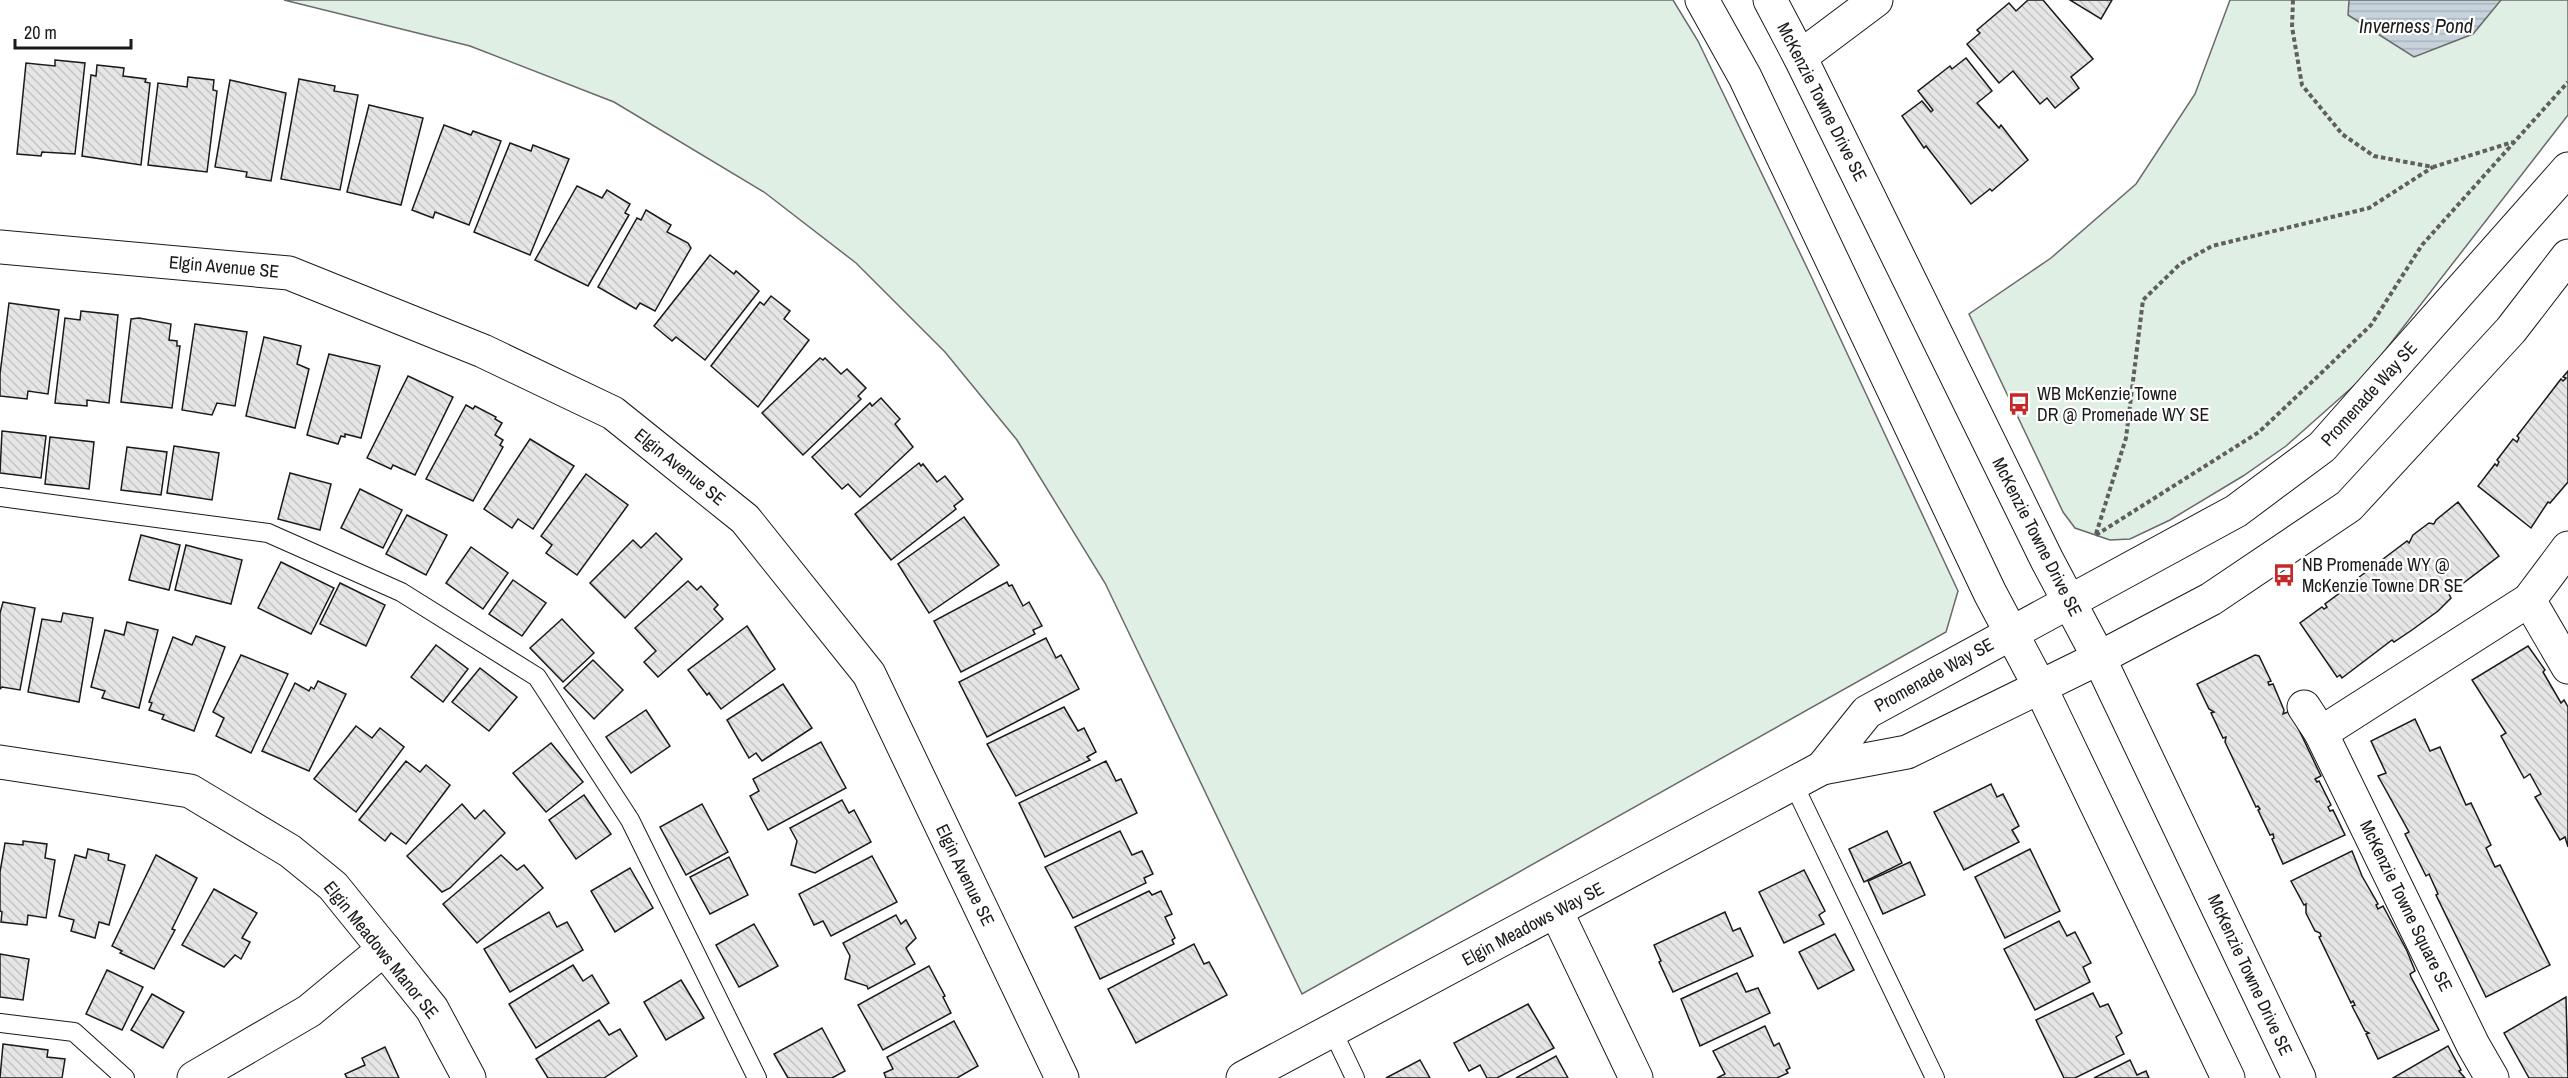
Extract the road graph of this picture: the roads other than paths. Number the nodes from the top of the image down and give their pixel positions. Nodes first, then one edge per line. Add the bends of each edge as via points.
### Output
1 (1702, 0) edge
2 (1770, 0) edge
3 (1876, 0) edge
4 (1800, 57) junction
5 (2568, 170) edge
6 (0, 247) edge
7 (2568, 256) edge
8 (0, 497) edge
9 (2568, 548) edge
10 (2529, 600) junction
11 (2069, 602) junction
12 (2009, 632) junction
13 (2099, 658) junction
14 (2568, 667) edge
15 (2040, 687) junction
16 (0, 762) edge
17 (1822, 768) junction
18 (1793, 783) junction
19 (1556, 912) junction
20 (384, 949) junction
21 (0, 1023) edge
22 (1333, 1032) junction
23 (125, 1078) edge
24 (195, 1078) edge
25 (469, 1078) edge
26 (757, 1078) edge
27 (1062, 1078) edge
28 (1243, 1078) edge
29 (1354, 1078) edge
30 (1636, 1078) edge
31 (1935, 1078) edge
32 (2228, 1078) edge
33 (2299, 1078) edge
34 (2492, 1078) edge

1 - 12 street via 1745,77
2 - 4 street, McKenzie Towne Drive SE
3 - 4 street
4 - 11 street, McKenzie Towne Drive SE
5 - 11 street, Promenade Way SE via 2322,447 2236,511
6 - 27 street, Elgin Avenue SE via 289,273 483,351 613,413 745,519 869,674
7 - 13 street via 2511,330 2349,506 2211,599
8 - 26 lane via 268,532 401,592 537,677 630,820
9 - 10 street, McKenzie Towne Square SE
10 - 14 street
10 - 34 street, McKenzie Towne Square SE via 2313,720
11 - 12 street, Promenade Way SE
11 - 13 street, McKenzie Towne Drive SE
12 - 15 street
12 - 17 street, Promenade Way SE via 1867,712
13 - 15 street
13 - 33 street, McKenzie Towne Drive SE
15 - 17 street via 1907,752
15 - 32 street
16 - 20 street, Elgin Meadows Manor SE via 189,791 290,851 316,872 333,886
17 - 18 street, Elgin Meadows Way SE
18 - 19 street, Elgin Meadows Way SE
18 - 31 lane
19 - 22 street, Elgin Meadows Way SE
19 - 30 street
20 - 24 street via 309,1011
20 - 25 street, Elgin Meadows Manor SE via 432,1009
21 - 23 lane via 74,1032
22 - 28 street, Elgin Meadows Way SE
22 - 29 lane

